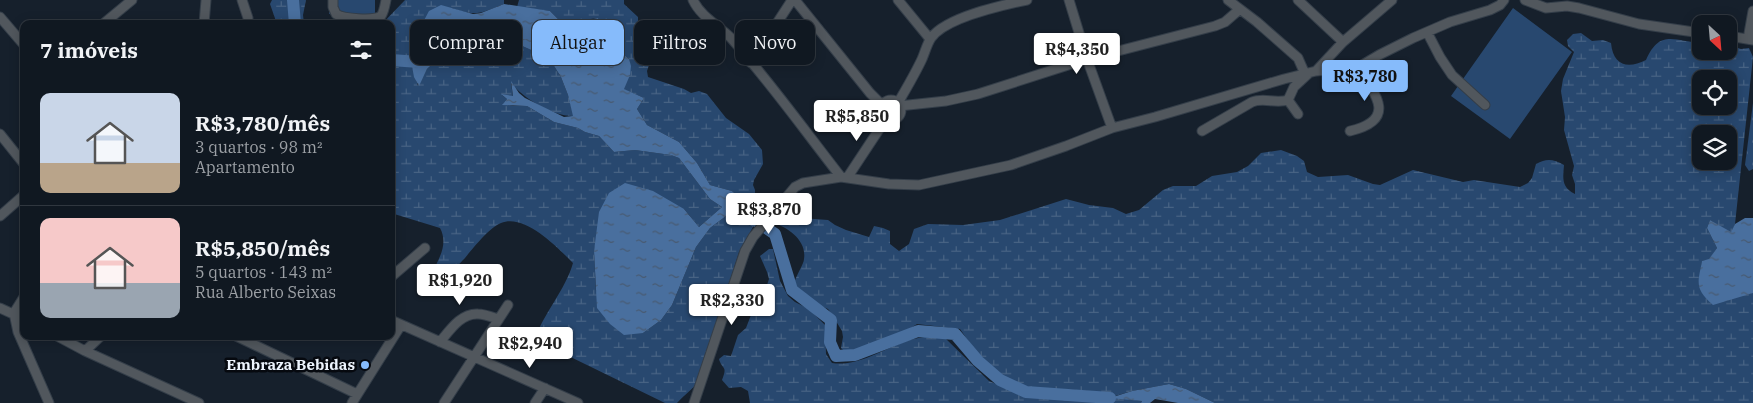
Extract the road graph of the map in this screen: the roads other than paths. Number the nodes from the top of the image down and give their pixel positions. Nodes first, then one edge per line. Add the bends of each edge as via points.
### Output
1 (132, 0) edge
2 (206, 0) edge
3 (242, 0) edge
4 (333, 0) edge
5 (386, 0) edge
6 (793, 0) edge
7 (898, 0) edge
8 (1027, 0) edge
9 (1069, 0) edge
10 (1228, 0) edge
11 (1298, 0) edge
12 (1392, 0) edge
13 (1504, 0) edge
14 (1525, 0) edge
15 (695, 1) edge
16 (1570, 3) edge
17 (1556, 4) edge
18 (1240, 9) junction
19 (1753, 11) edge
20 (0, 18) edge
21 (248, 18) dead end
22 (108, 20) edge
23 (204, 20) edge
24 (779, 20) edge
25 (1427, 32) junction
26 (1692, 32) edge
27 (930, 39) junction
28 (1750, 39) edge
29 (20, 40) edge
30 (1343, 42) junction
31 (735, 44) edge
32 (1087, 59) junction
33 (752, 65) edge
34 (1357, 68) junction
35 (1310, 73) junction
36 (1288, 100) junction
37 (899, 104) junction
38 (882, 105) junction
39 (1485, 105) dead end
40 (1298, 114) dead end
41 (886, 119) junction
42 (1112, 128) junction
43 (1202, 131) dead end
44 (1350, 131) dead end
45 (0, 134) edge
46 (20, 159) edge
47 (844, 178) junction
48 (20, 199) edge
49 (0, 216) edge
50 (424, 248) dead end
51 (395, 273) edge
52 (20, 303) edge
53 (508, 305) dead end
54 (0, 308) edge
55 (14, 313) junction
56 (20, 317) edge
57 (498, 319) junction
58 (395, 322) edge
59 (401, 325) junction
60 (395, 335) edge
61 (20, 337) edge
62 (21, 340) edge
63 (64, 340) edge
64 (97, 340) edge
65 (244, 340) edge
66 (392, 340) edge
67 (440, 342) junction
68 (85, 351) junction
69 (473, 357) junction
70 (545, 388) junction
71 (358, 394) junction
72 (49, 403) edge
73 (199, 403) edge
74 (352, 403) edge
75 (444, 403) edge
76 (535, 403) edge
77 (578, 403) edge
78 (694, 403) edge

1 - 22 street
2 - 23 street
3 - 21 street
4 - 5 street via 336,14 351,19 378,17
6 - 24 street
6 - 38 street
7 - 27 street
8 - 27 street via 974,14 949,25
9 - 32 street
10 - 18 street
11 - 30 street
12 - 30 street
13 - 25 street via 1500,6
14 - 17 street via 1546,8
15 - 31 street via 707,18
16 - 17 street
16 - 26 street via 1639,24
18 - 32 street via 1215,26
18 - 35 street via 1298,58
19 - 28 street
20 - 29 street
25 - 34 street
25 - 39 street via 1452,75
27 - 37 street
30 - 35 street
32 - 37 street via 978,94 946,101
32 - 42 street
33 - 47 street
34 - 35 street
34 - 44 street via 1378,100 1380,110 1372,124
35 - 36 street via 1294,87
35 - 42 street
36 - 40 street
36 - 43 street via 1252,102
37 - 38 street via 890,100
37 - 41 street via 900,115 896,119
38 - 41 street via 881,113
41 - 47 street
42 - 47 street via 1011,164 919,185
45 - 46 street
47 - 78 street via 795,187 750,241
48 - 49 street
50 - 51 street
52 - 55 street
53 - 57 street
54 - 55 street
55 - 56 street
55 - 61 street
57 - 67 street via 478,314 465,317
57 - 69 street
58 - 59 street
59 - 60 street
59 - 67 street
62 - 72 street
63 - 68 street
64 - 68 street
65 - 71 street
66 - 71 street
67 - 69 street
68 - 73 street
69 - 70 street
69 - 75 street
70 - 76 street
70 - 77 street
71 - 74 street

